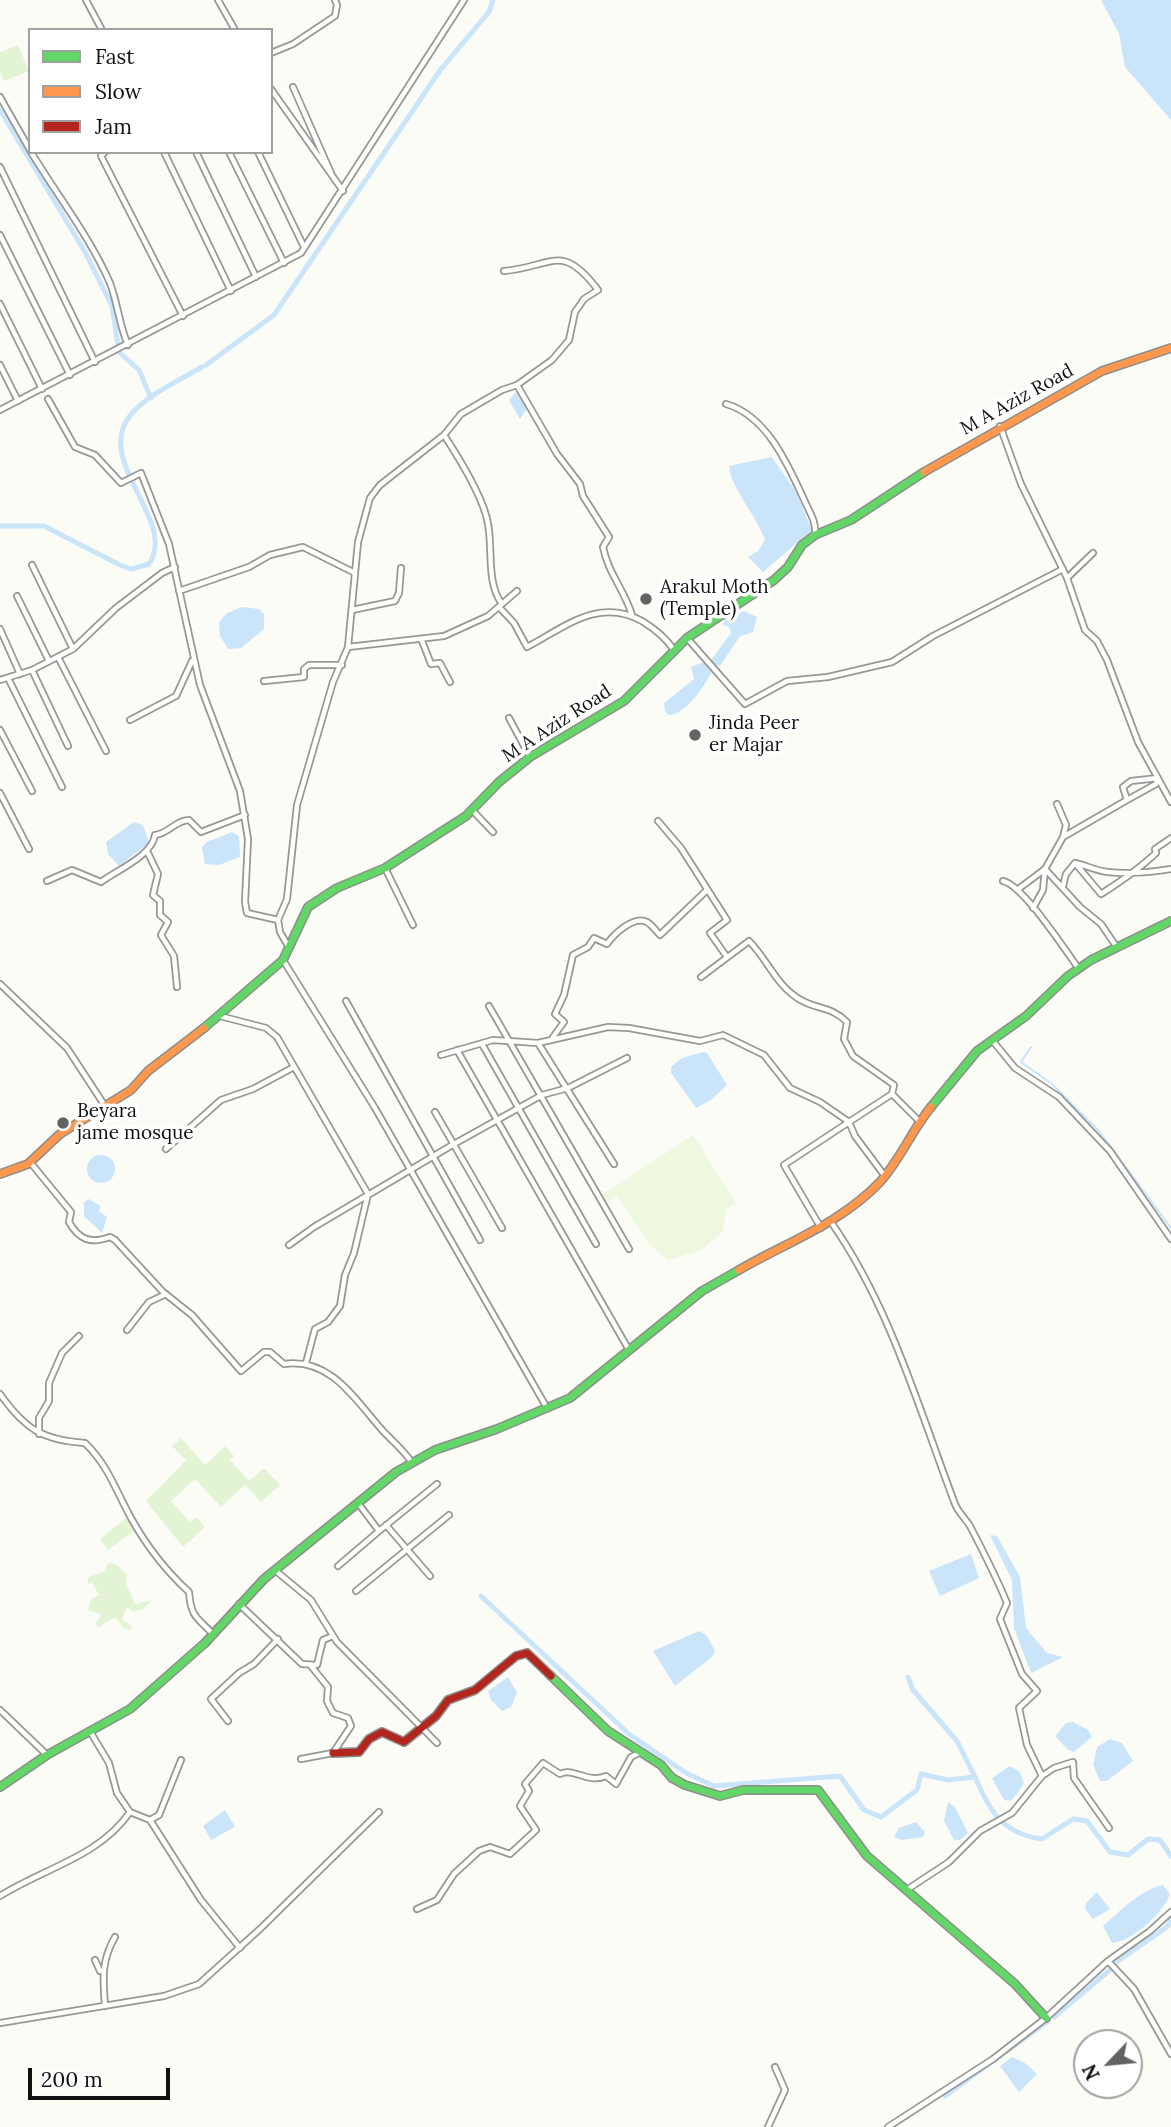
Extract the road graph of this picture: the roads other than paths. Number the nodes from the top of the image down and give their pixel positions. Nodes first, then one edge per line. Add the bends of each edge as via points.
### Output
1 (86, 0) edge
2 (218, 0) edge
3 (335, 0) edge
4 (464, 0) edge
5 (101, 28) edge
6 (234, 28) edge
7 (273, 53) edge
8 (293, 87) dead end
9 (273, 92) edge
10 (0, 97) edge
11 (28, 147) edge
12 (32, 154) edge
13 (103, 154) edge
14 (165, 154) edge
15 (197, 154) edge
16 (230, 154) edge
17 (259, 154) edge
18 (0, 167) edge
19 (331, 174) junction
20 (343, 191) junction
21 (0, 235) edge
22 (305, 248) junction
23 (284, 263) junction
24 (504, 271) dead end
25 (256, 277) junction
26 (231, 291) junction
27 (0, 304) edge
28 (183, 316) junction
29 (128, 345) junction
30 (1171, 348) edge
31 (95, 362) junction
32 (0, 365) edge
33 (70, 375) junction
34 (517, 385) junction
35 (42, 389) junction
36 (48, 399) dead end
37 (18, 401) junction
38 (726, 404) dead end
39 (0, 410) edge
40 (1000, 426) junction
41 (444, 435) junction
42 (815, 535) junction
43 (1093, 554) dead end
44 (32, 565) dead end
45 (174, 567) junction
46 (401, 568) dead end
47 (1063, 569) junction
48 (355, 573) junction
49 (1068, 578) junction
50 (179, 591) junction
51 (517, 591) dead end
52 (17, 596) dead end
53 (500, 605) junction
54 (352, 610) junction
55 (632, 615) junction
56 (0, 629) edge
57 (687, 638) junction
58 (422, 640) junction
59 (348, 647) junction
60 (73, 649) junction
61 (675, 651) junction
62 (58, 657) junction
63 (192, 659) junction
64 (49, 661) junction
65 (342, 665) junction
66 (32, 670) junction
67 (20, 674) junction
68 (8, 678) junction
69 (0, 680) edge
70 (264, 681) dead end
71 (450, 682) dead end
72 (509, 718) dead end
73 (130, 720) dead end
74 (0, 730) edge
75 (68, 746) dead end
76 (106, 751) dead end
77 (530, 757) junction
78 (1158, 778) junction
79 (62, 787) dead end
80 (32, 791) dead end
81 (0, 793) edge
82 (1127, 800) junction
83 (1171, 802) edge
84 (1057, 804) dead end
85 (473, 811) junction
86 (245, 815) junction
87 (658, 821) dead end
88 (493, 832) dead end
89 (1063, 837) junction
90 (1171, 838) edge
91 (29, 849) dead end
92 (147, 851) junction
93 (1074, 863) junction
94 (385, 868) junction
95 (1045, 869) junction
96 (1171, 869) edge
97 (1133, 870) junction
98 (47, 881) dead end
99 (1003, 881) dead end
100 (1062, 887) junction
101 (707, 890) junction
102 (1017, 890) junction
103 (1033, 908) junction
104 (278, 920) junction
105 (1171, 921) edge
106 (413, 925) dead end
107 (288, 946) junction
108 (1116, 946) junction
109 (727, 957) junction
110 (284, 960) junction
111 (1079, 969) junction
112 (701, 977) dead end
113 (0, 985) edge
114 (177, 987) dead end
115 (346, 1001) dead end
116 (489, 1006) dead end
117 (220, 1016) junction
118 (553, 1038) junction
119 (992, 1040) junction
120 (509, 1041) junction
121 (538, 1043) junction
122 (482, 1044) junction
123 (457, 1050) junction
124 (441, 1055) dead end
125 (626, 1058) dead end
126 (295, 1067) junction
127 (568, 1088) junction
128 (892, 1094) junction
129 (542, 1095) junction
130 (105, 1106) junction
131 (519, 1108) junction
132 (435, 1112) dead end
133 (498, 1121) junction
134 (919, 1121) junction
135 (849, 1122) junction
136 (454, 1144) junction
137 (166, 1149) dead end
138 (432, 1157) junction
139 (30, 1162) junction
140 (614, 1164) dead end
141 (411, 1170) junction
142 (0, 1174) edge
143 (885, 1175) junction
144 (368, 1194) junction
145 (831, 1222) junction
146 (502, 1228) dead end
147 (821, 1228) junction
148 (1171, 1239) edge
149 (480, 1240) dead end
150 (596, 1244) dead end
151 (289, 1245) dead end
152 (629, 1249) dead end
153 (166, 1294) junction
154 (127, 1330) dead end
155 (79, 1336) dead end
156 (629, 1351) junction
157 (306, 1363) junction
158 (0, 1394) edge
159 (547, 1408) junction
160 (39, 1434) junction
161 (412, 1463) junction
162 (437, 1484) dead end
163 (358, 1503) junction
164 (449, 1515) dead end
165 (386, 1525) junction
166 (379, 1531) junction
167 (407, 1550) junction
168 (338, 1566) dead end
169 (276, 1571) junction
170 (430, 1576) dead end
171 (356, 1591) dead end
172 (240, 1604) junction
173 (213, 1634) junction
174 (333, 1636) junction
175 (278, 1639) junction
176 (311, 1666) junction
177 (0, 1710) edge
178 (228, 1721) dead end
179 (420, 1729) junction
180 (91, 1733) junction
181 (437, 1743) dead end
182 (639, 1753) junction
183 (333, 1754) junction
184 (47, 1755) junction
185 (301, 1759) dead end
186 (181, 1760) dead end
187 (1042, 1776) junction
188 (0, 1787) edge
189 (130, 1812) junction
190 (379, 1812) dead end
191 (150, 1820) junction
192 (1109, 1828) dead end
193 (908, 1889) junction
194 (0, 1896) edge
195 (417, 1909) dead end
196 (1171, 1912) edge
197 (115, 1937) dead end
198 (240, 1948) junction
199 (95, 1960) dead end
200 (1108, 1961) junction
201 (102, 1975) junction
202 (105, 2006) junction
203 (1046, 2018) junction
204 (0, 2023) edge
205 (1171, 2054) edge
206 (775, 2067) dead end
207 (768, 2127) edge
208 (888, 2127) edge

1 - 5 street
2 - 6 street
3 - 7 street via 335,16
4 - 20 street
8 - 19 street
9 - 19 street
10 - 11 street
12 - 29 street via 109,281
13 - 28 street
14 - 26 street
15 - 25 street
16 - 23 street
17 - 22 street
18 - 31 street
19 - 20 street
20 - 22 street
21 - 33 street
22 - 23 street
23 - 25 street
24 - 34 street via 560,260 584,271 598,290 575,312 569,340 552,360
25 - 26 street
26 - 28 street
27 - 35 street
28 - 29 street
29 - 31 street
30 - 40 street, M A Aziz Road via 1102,371
31 - 33 street
32 - 37 street
33 - 35 street
34 - 41 street via 461,414
34 - 55 street via 609,537 603,547 606,564 625,590
35 - 37 street
36 - 45 street via 71,443 94,455 121,483 141,473 163,523
37 - 39 street
38 - 42 street via 757,422 769,437 801,489 816,524
40 - 42 street, M A Aziz Road via 851,520
40 - 47 street via 1021,484
41 - 48 street via 373,492 358,542
41 - 53 street via 489,525 493,583
42 - 57 street, M A Aziz Road via 774,580
43 - 49 street
44 - 60 street
45 - 50 street
45 - 60 street via 116,608
46 - 54 street via 395,601
47 - 49 street
47 - 57 street via 892,662 787,681 745,704
48 - 50 street via 303,547
48 - 54 street
49 - 78 street via 1085,630 1107,660 1138,742
50 - 63 street
51 - 53 street
52 - 64 street
53 - 55 street via 527,647 578,618 606,612
53 - 58 street via 469,626
54 - 59 street
55 - 61 street via 653,628
56 - 67 street
57 - 61 street, M A Aziz Road
58 - 59 street
58 - 71 street via 431,664 440,663
59 - 65 street
60 - 62 street
61 - 77 street, M A Aziz Road via 624,701
62 - 64 street
62 - 76 street
63 - 73 street via 176,696
63 - 86 street
64 - 66 street
65 - 70 street via 309,666 303,669 304,677
65 - 104 street via 297,805 287,899
66 - 67 street
66 - 75 street
67 - 68 street
68 - 69 street
68 - 79 street
72 - 77 street
74 - 80 street
77 - 85 street, M A Aziz Road
78 - 82 street via 1156,784
78 - 82 street via 1130,781 1123,787
78 - 83 street
81 - 91 street
82 - 89 street
84 - 89 street via 1066,825
85 - 88 street
85 - 94 street, M A Aziz Road
86 - 92 street via 201,832 185,820 155,835
86 - 104 street via 247,913
87 - 101 street
89 - 95 street
90 - 97 street
92 - 98 street via 101,882 72,870
92 - 114 street via 158,874 153,895 160,901 160,915 168,922 161,935 174,956
93 - 97 street via 1105,872
93 - 97 street via 1101,894
93 - 100 street
94 - 106 street
94 - 107 street, M A Aziz Road via 337,888 308,907
95 - 100 street
95 - 102 street
95 - 103 street via 1043,890
96 - 97 street
99 - 102 street
100 - 108 street via 1101,924
101 - 109 street via 727,920 710,933
101 - 118 street via 660,935 641,921 617,932 607,944 593,938 588,947 573,955 555,1014 564,1022
102 - 103 street
103 - 111 street
104 - 107 street
105 - 108 street
107 - 110 street, M A Aziz Road
108 - 111 street
109 - 112 street
109 - 128 street via 749,941 784,988 814,1007 830,1008 841,1015 847,1022 844,1039 853,1056 894,1085
110 - 117 street
110 - 141 street
111 - 119 street
113 - 130 street via 67,1048
115 - 138 street
116 - 120 street
117 - 126 street via 265,1028 277,1037
117 - 130 street
118 - 121 street
118 - 135 street via 621,1027 700,1041 723,1035 764,1055 790,1088
119 - 134 street via 962,1066
119 - 148 street via 1015,1068 1059,1097 1110,1152
120 - 121 street
120 - 122 street
120 - 129 street
121 - 127 street
122 - 123 street
122 - 131 street
123 - 124 street
123 - 133 street
125 - 127 street
126 - 137 street via 221,1100
126 - 144 street
127 - 129 street
127 - 140 street
128 - 134 street
128 - 135 street
129 - 131 street
129 - 152 street
130 - 139 street via 60,1134
131 - 133 street
131 - 150 street
132 - 136 street
133 - 136 street
133 - 156 street
134 - 143 street
135 - 143 street
135 - 147 street via 784,1166
136 - 138 street
136 - 146 street
138 - 141 street
138 - 149 street
139 - 142 street
139 - 153 street via 71,1212 69,1222 74,1231 84,1240 110,1237
141 - 144 street
141 - 159 street
143 - 145 street
144 - 151 street
144 - 157 street via 340,1306 316,1329
145 - 147 street
145 - 187 street via 875,1298 927,1421 957,1508 1007,1603 1000,1619 1022,1674 1037,1691 1019,1708 1019,1722
147 - 156 street via 702,1291
153 - 154 street via 149,1302
153 - 157 street via 192,1315 241,1371 264,1352 284,1364
155 - 160 street via 62,1353 50,1383 49,1401 39,1418
156 - 159 street via 570,1398
157 - 161 street via 337,1379
158 - 160 street
159 - 161 street
160 - 173 street via 54,1441 85,1443 103,1460 132,1520 167,1572 189,1592 190,1608 199,1624
161 - 163 street
162 - 165 street
163 - 166 street
163 - 169 street
164 - 167 street
165 - 166 street
165 - 167 street
166 - 168 street
167 - 170 street
167 - 171 street
169 - 172 street
169 - 174 street via 311,1600
172 - 173 street
172 - 175 street
173 - 180 street via 130,1709
174 - 176 street via 323,1640 317,1665
174 - 179 street via 397,1699
175 - 176 street via 302,1664
175 - 178 street via 211,1699
176 - 183 street via 328,1687 327,1701 333,1713 348,1718 351,1726
177 - 184 street
179 - 181 street
179 - 182 street via 448,1700 475,1689 516,1656 527,1653 608,1731
179 - 183 street via 404,1742 382,1732 359,1752
180 - 184 street
180 - 189 street
182 - 193 street via 661,1765 672,1778 711,1795 743,1790 818,1790 867,1856
182 - 195 street via 631,1757 615,1784 606,1776 590,1780 571,1772 560,1774 543,1763 525,1784 529,1791 520,1805 536,1830 510,1854 490,1847 479,1851 454,1874 437,1900
183 - 185 street
184 - 188 street
186 - 191 street via 159,1815
187 - 192 street via 1073,1762 1074,1778
187 - 193 street via 1012,1813 980,1831 949,1862
189 - 191 street
189 - 194 street via 120,1827 96,1846
190 - 198 street
191 - 198 street via 201,1900
193 - 203 street via 1015,1984
196 - 200 street
197 - 201 street via 105,1954
198 - 202 street via 199,1984 164,1996
199 - 201 street
200 - 203 street
200 - 205 street via 1134,1990
201 - 202 street
202 - 204 street
203 - 208 street via 993,2059
206 - 207 street via 786,2090

